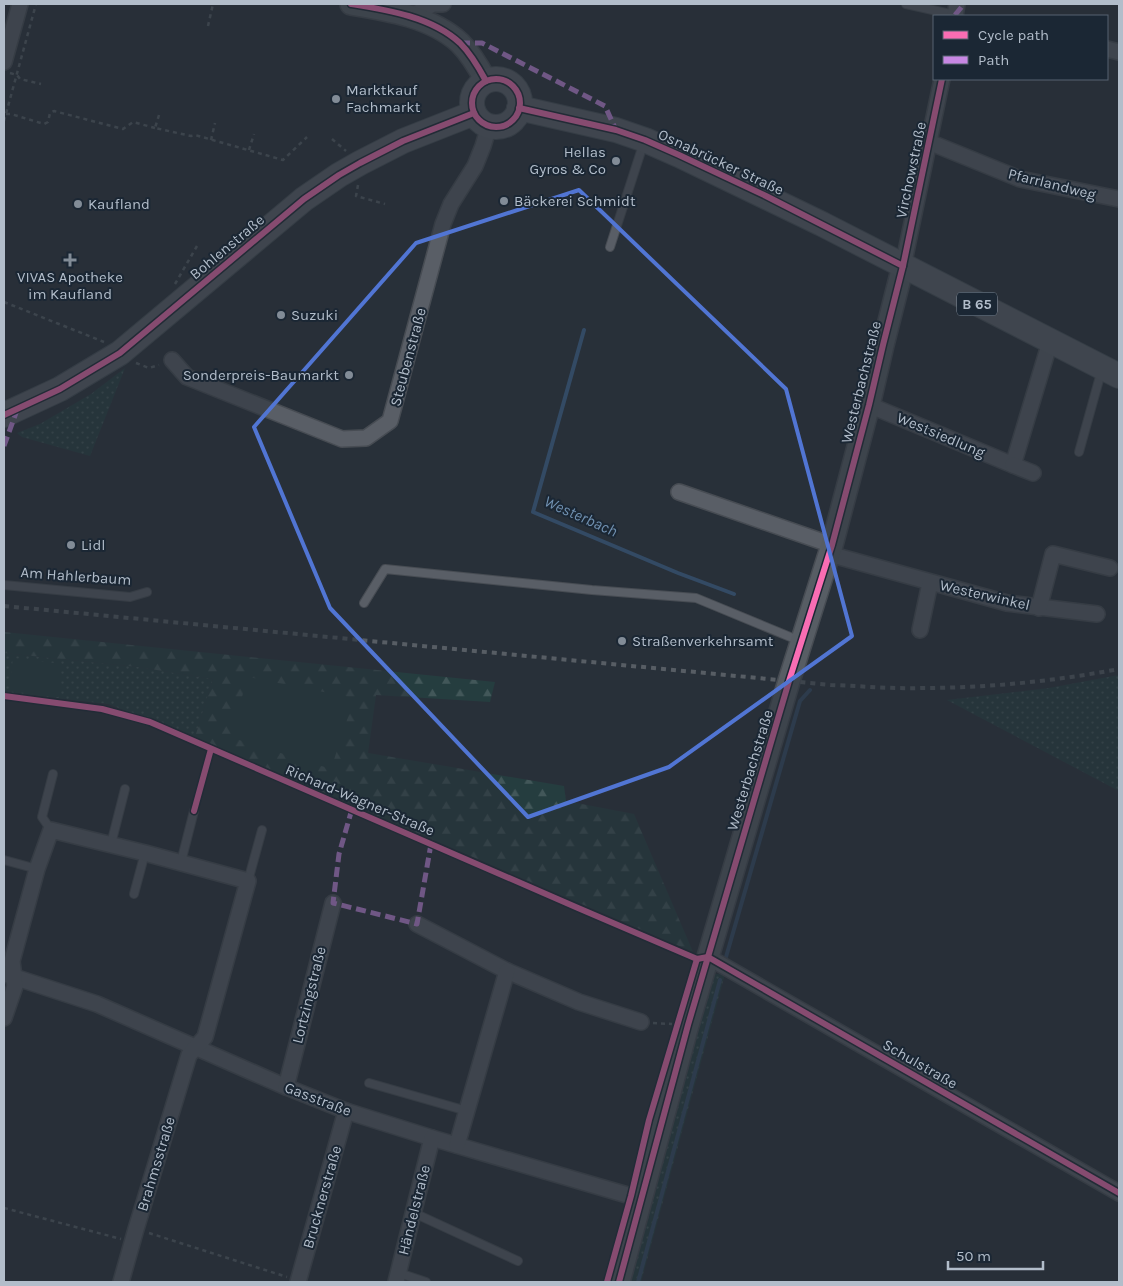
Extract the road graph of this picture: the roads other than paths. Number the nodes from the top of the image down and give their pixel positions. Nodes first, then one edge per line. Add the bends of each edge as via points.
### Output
1 (20, 4) edge
2 (351, 4) edge
3 (443, 4) edge
4 (906, 4) edge
5 (389, 7) edge
6 (956, 13) edge
7 (410, 16) junction
8 (4, 62) edge
9 (942, 80) edge
10 (486, 81) junction
11 (519, 108) junction
12 (482, 119) junction
13 (644, 140) junction
14 (930, 142) junction
15 (1119, 199) edge
16 (610, 247) dead end
17 (903, 266) junction
18 (1050, 342) junction
19 (172, 360) road end
20 (1111, 372) edge
21 (869, 405) junction
22 (4, 415) edge
23 (1079, 452) dead end
24 (1013, 465) junction
25 (1033, 473) dead end
26 (679, 492) dead end
27 (831, 550) junction
28 (1110, 568) dead end
29 (930, 583) junction
30 (4, 585) edge
31 (147, 592) dead end
32 (364, 603) dead end
33 (1039, 608) junction
34 (1097, 614) dead end
35 (920, 630) dead end
36 (802, 642) junction
37 (53, 774) dead end
38 (125, 790) dead end
39 (194, 811) dead end
40 (51, 830) junction
41 (262, 830) dead end
42 (111, 844) junction
43 (145, 853) junction
44 (4, 860) edge
45 (180, 862) junction
46 (38, 869) junction
47 (248, 881) junction
48 (134, 894) dead end
49 (333, 903) dead end
50 (417, 924) dead end
51 (708, 957) junction
52 (506, 971) junction
53 (9, 975) edge
54 (4, 1018) edge
55 (641, 1022) road end
56 (194, 1047) junction
57 (370, 1083) dead end
58 (286, 1087) junction
59 (346, 1111) junction
60 (467, 1111) junction
61 (432, 1138) junction
62 (457, 1145) junction
63 (1119, 1193) edge
64 (642, 1199) junction
65 (414, 1213) junction
66 (518, 1260) dead end
67 (397, 1278) edge
68 (121, 1282) edge
69 (298, 1282) edge
70 (426, 1282) edge
71 (619, 1282) edge

1 - 8 street
2 - 5 main road
3 - 7 street via 433,4
4 - 6 lane
5 - 7 main road
7 - 10 main road via 440,29 460,43
9 - 14 street, Virchowstraße
10 - 11 main road via 508,82 518,93
10 - 12 main road via 475,91 472,106
11 - 12 main road via 513,120 502,126
11 - 13 main road, Osnabrücker Straße / B 65 via 616,130
12 - 19 street, Steubenstraße via 483,146 475,166 451,204 444,224 390,421 366,438 342,438 188,377
12 - 22 main road, Bohlenstraße via 403,141 339,176 304,199 120,353 60,388
13 - 16 lane
13 - 17 main road, Osnabrücker Straße / B 65 via 758,192
14 - 15 street, Pfarrlandweg via 1020,179
14 - 17 street, Virchowstraße
17 - 18 main road, Osnabrücker Straße / B 65
17 - 21 main road, Westerbachstraße
18 - 20 main road, Osnabrücker Straße / B 65
18 - 24 street
20 - 23 lane
21 - 24 street, Westsiedlung
21 - 27 main road, Westerbachstraße
24 - 25 street, Westsiedlung
26 - 27 street
27 - 29 street, Westerwinkel
27 - 36 main road, Westerbachstraße
28 - 33 street, Westerwinkel via 1053,554
29 - 33 street, Westerwinkel
29 - 35 street, Westerwinkel
30 - 31 lane, Am Hahlerbaum via 130,597
32 - 36 lane via 385,569 696,598
33 - 34 street, Westerwinkel
36 - 51 main road, Westerbachstraße
37 - 40 lane via 42,817
38 - 42 lane
39 - 45 lane
40 - 42 street
40 - 46 street
41 - 47 lane
42 - 43 street
43 - 45 street
43 - 48 lane
44 - 46 lane
45 - 47 street
46 - 53 street
47 - 56 street, Brahmsstraße via 205,1037
49 - 58 street, Lortzingstraße
50 - 52 street
51 - 63 street, Schulstraße
51 - 64 main road, Westerbachstraße
52 - 55 street via 579,1002
52 - 60 street
53 - 54 street via 15,986
53 - 56 street, Gasstraße via 97,1004
56 - 58 street, Gasstraße
56 - 68 street, Brahmsstraße
57 - 60 lane
58 - 59 street, Gasstraße
59 - 61 street, Gasstraße
59 - 69 street, Brucknerstraße
60 - 62 street
61 - 62 street, Gasstraße
61 - 65 street, Händelstraße
62 - 64 street, Gasstraße
64 - 71 main road, Westerbachstraße
65 - 66 lane
65 - 67 street, Händelstraße
67 - 70 lane

